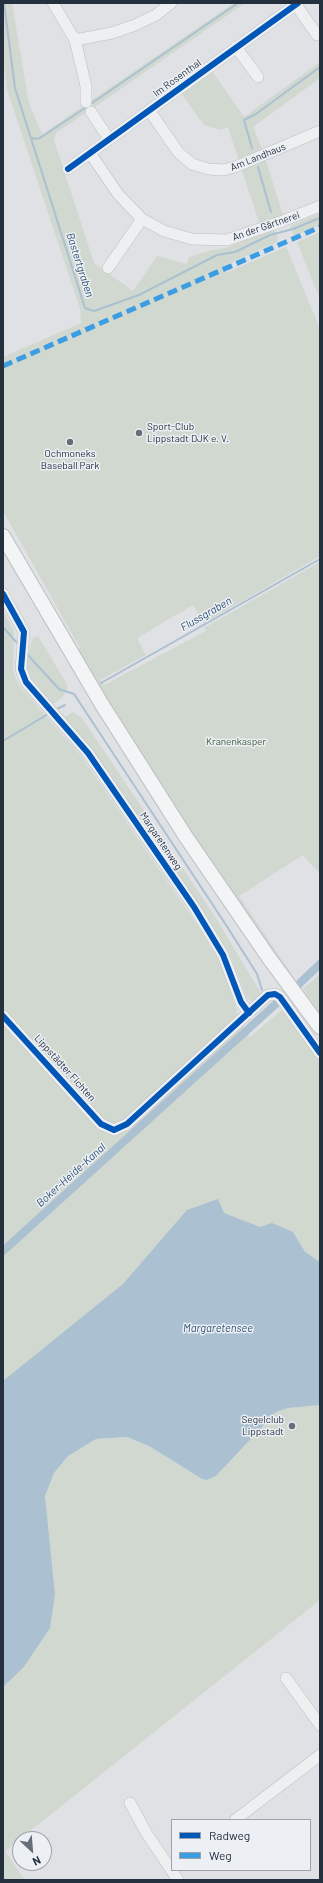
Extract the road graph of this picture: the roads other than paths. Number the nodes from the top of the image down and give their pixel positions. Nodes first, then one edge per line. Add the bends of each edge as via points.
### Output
1 (52, 3) edge
2 (171, 3) edge
3 (297, 4) edge
4 (317, 35) dead end
5 (74, 40) junction
6 (236, 47) junction
7 (258, 77) dead end
8 (149, 110) junction
9 (320, 131) edge
10 (109, 139) junction
11 (90, 153) junction
12 (68, 168) dead end
13 (320, 206) edge
14 (142, 219) junction
15 (108, 268) dead end
16 (3, 536) edge
17 (3, 551) edge
18 (3, 594) edge
19 (249, 1013) junction
20 (3, 1016) edge
21 (320, 1027) edge
22 (320, 1039) edge
23 (320, 1053) edge
24 (286, 1678) dead end
25 (320, 1725) edge
26 (320, 1755) edge
27 (130, 1803) dead end
28 (236, 1819) edge
29 (171, 1868) edge
30 (173, 1871) edge
31 (178, 1880) edge

1 - 5 street
2 - 5 street via 156,15 135,25 112,33
3 - 4 street, Im Rosenthal
3 - 6 street, Im Rosenthal
5 - 10 street via 89,107
6 - 7 street
6 - 8 street, Im Rosenthal
8 - 9 street, Am Landhaus via 178,152 192,164 208,169 223,170 235,167
8 - 10 street, Im Rosenthal
10 - 11 street, Im Rosenthal
11 - 12 street, Im Rosenthal
11 - 14 street, An der Gärtnerei via 118,194
13 - 14 street, An der Gärtnerei via 227,240 185,237
14 - 15 street
16 - 21 main road via 101,703 186,837
17 - 22 main road via 94,707 180,841 251,946
18 - 19 street, Margaretenweg via 24,632 21,669 26,682 88,753 194,907 223,955 241,1002
19 - 20 street, Lippstädter Fichten via 127,1124 114,1130 101,1124
19 - 23 street via 268,995 275,994 280,997
24 - 25 street
26 - 28 street
27 - 29 street via 142,1826
30 - 31 street

